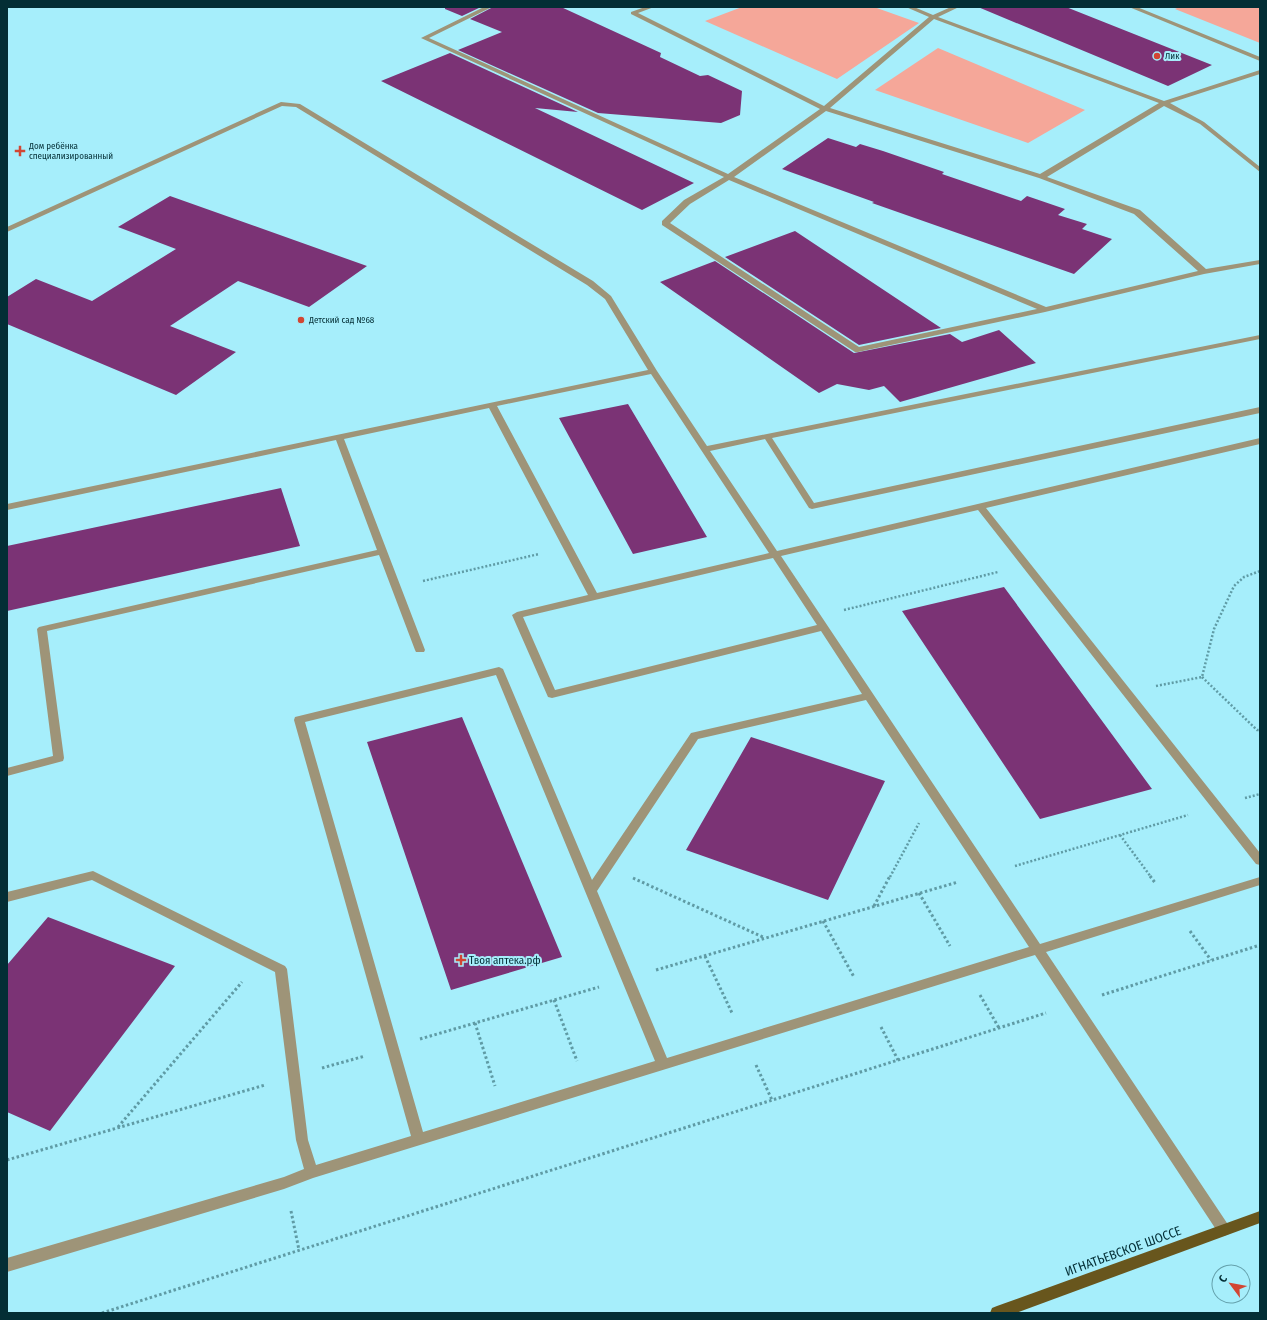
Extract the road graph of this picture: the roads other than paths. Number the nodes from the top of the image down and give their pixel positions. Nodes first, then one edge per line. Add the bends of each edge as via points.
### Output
1 (489, 7) edge
2 (651, 7) edge
3 (909, 7) edge
4 (956, 7) edge
5 (1132, 7) edge
6 (1145, 9) edge
7 (933, 17) junction
8 (1260, 59) edge
9 (1260, 72) edge
10 (1164, 103) junction
11 (825, 109) junction
12 (1260, 170) edge
13 (729, 177) junction
14 (1042, 177) junction
15 (7, 230) edge
16 (1260, 262) edge
17 (1204, 272) junction
18 (1045, 310) junction
19 (1260, 337) edge
20 (653, 371) junction
21 (492, 405) junction
22 (1260, 410) edge
23 (767, 436) junction
24 (339, 438) junction
25 (1260, 441) edge
26 (705, 449) junction
27 (7, 507) edge
28 (980, 507) junction
29 (381, 552) junction
30 (775, 555) junction
31 (594, 597) junction
32 (823, 627) junction
33 (420, 650) dead end
34 (869, 696) junction
35 (7, 772) edge
36 (1260, 861) edge
37 (1260, 881) edge
38 (590, 892) junction
39 (7, 897) edge
40 (1037, 949) junction
41 (663, 1064) junction
42 (419, 1140) junction
43 (312, 1172) junction
44 (1260, 1217) edge
45 (1224, 1230) junction
46 (7, 1265) edge
47 (997, 1313) edge

1 - 13 lane via 424,38
2 - 11 lane via 633,13
3 - 7 lane
4 - 7 lane
5 - 6 lane
6 - 8 lane
7 - 10 lane
7 - 11 lane
9 - 10 lane
10 - 12 lane via 1202,123
10 - 14 lane
11 - 13 lane
11 - 14 lane
13 - 18 lane
13 - 18 lane via 687,202 665,223 858,350
14 - 17 lane via 1137,212
15 - 20 lane via 281,104 298,105 590,283 608,298
16 - 17 lane
17 - 18 lane
19 - 23 lane
20 - 21 lane
20 - 26 lane
21 - 24 lane
21 - 31 lane
22 - 23 lane via 812,506
23 - 26 lane
24 - 27 lane
24 - 29 lane
25 - 28 lane
26 - 30 lane
28 - 30 lane
28 - 36 lane
29 - 33 lane
29 - 35 lane via 42,628 60,758
30 - 31 lane
30 - 32 lane
31 - 32 lane via 517,615 552,694
32 - 34 lane
34 - 38 lane via 695,736
34 - 40 lane
37 - 40 lane
38 - 41 lane
38 - 42 lane via 499,671 299,720
39 - 43 lane via 93,875 281,969 302,1140
40 - 41 lane
40 - 45 lane
41 - 42 lane
42 - 43 lane
43 - 46 lane via 284,1183
44 - 45 main road, ИГНАТЬЕВСКОЕ ШОССЕ
45 - 47 main road, ИГНАТЬЕВСКОЕ ШОССЕ

